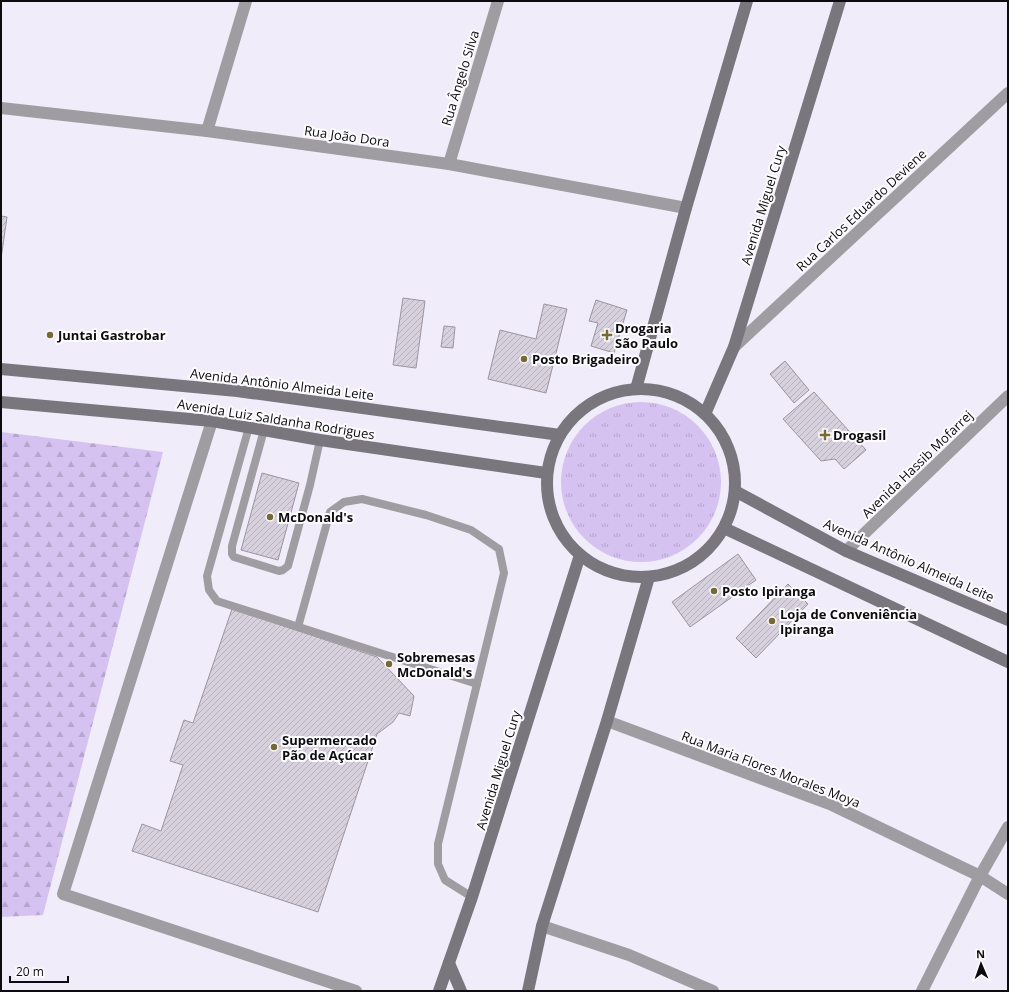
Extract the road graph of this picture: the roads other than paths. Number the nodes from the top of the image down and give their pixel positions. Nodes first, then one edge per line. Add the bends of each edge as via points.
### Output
1 (246, 1) edge
2 (498, 1) edge
3 (747, 1) edge
4 (840, 1) edge
5 (1008, 93) edge
6 (1, 108) edge
7 (207, 131) junction
8 (448, 164) junction
9 (686, 208) junction
10 (734, 348) junction
11 (1, 369) edge
12 (636, 389) junction
13 (1008, 396) edge
14 (1, 402) edge
15 (705, 414) junction
16 (212, 421) junction
17 (249, 428) junction
18 (264, 430) junction
19 (560, 434) junction
20 (320, 440) junction
21 (546, 473) junction
22 (735, 491) junction
23 (724, 528) junction
24 (846, 551) junction
25 (580, 555) junction
26 (649, 577) junction
27 (1008, 620) edge
28 (298, 627) junction
29 (1008, 662) edge
30 (477, 684) junction
31 (607, 721) junction
32 (1008, 827) edge
33 (980, 876) junction
34 (1008, 894) edge
35 (472, 897) junction
36 (542, 926) junction
37 (449, 963) junction
38 (356, 991) edge
39 (439, 991) edge
40 (461, 991) edge
41 (528, 991) edge
42 (713, 991) edge
43 (922, 991) edge

1 - 7 street
2 - 8 street, Rua Ângelo Silva
3 - 9 main road
4 - 10 main road, Avenida Miguel Cury
5 - 10 street, Rua Carlos Eduardo Deviene
6 - 7 street, Rua João Dora
7 - 8 street, Rua João Dora
8 - 9 street, Rua João Dora
9 - 12 main road
10 - 15 main road, Avenida Miguel Cury
11 - 19 main road, Avenida Antônio Almeida Leite via 238,391
12 - 15 main road via 661,391 685,399
12 - 19 main road via 606,396 580,411
13 - 24 street, Avenida Hassib Mofarrej
14 - 16 main road, Avenida Luiz Saldanha Rodrigues
15 - 22 main road via 723,436 733,463
16 - 17 main road, Avenida Luiz Saldanha Rodrigues
16 - 38 street via 63,894
17 - 18 main road, Avenida Luiz Saldanha Rodrigues
17 - 28 lane via 207,576 209,590 217,601
18 - 20 main road, Avenida Luiz Saldanha Rodrigues
18 - 20 lane via 232,554 234,557 279,571 288,566
19 - 21 main road
20 - 21 main road, Avenida Luiz Saldanha Rodrigues
21 - 25 main road via 549,508 561,534
22 - 23 main road
22 - 24 main road, Avenida Antônio Almeida Leite
23 - 26 main road via 705,553 679,570
23 - 29 main road
24 - 27 main road, Avenida Antônio Almeida Leite
25 - 26 main road via 600,568 624,576
25 - 35 main road, Avenida Miguel Cury
26 - 31 main road
28 - 30 lane
28 - 30 lane via 330,512 344,502 362,499 426,515 471,530 499,549 504,573
30 - 35 lane via 438,844 438,864 444,880
31 - 33 street, Rua Maria Flores Morales Moya via 832,804
31 - 36 main road
32 - 33 street
33 - 34 street, Rua Maria Flores Morales Moya
33 - 43 street
35 - 37 main road, Avenida Miguel Cury
36 - 41 main road
36 - 42 street via 629,955
37 - 39 main road, Avenida Miguel Cury
37 - 40 main road

